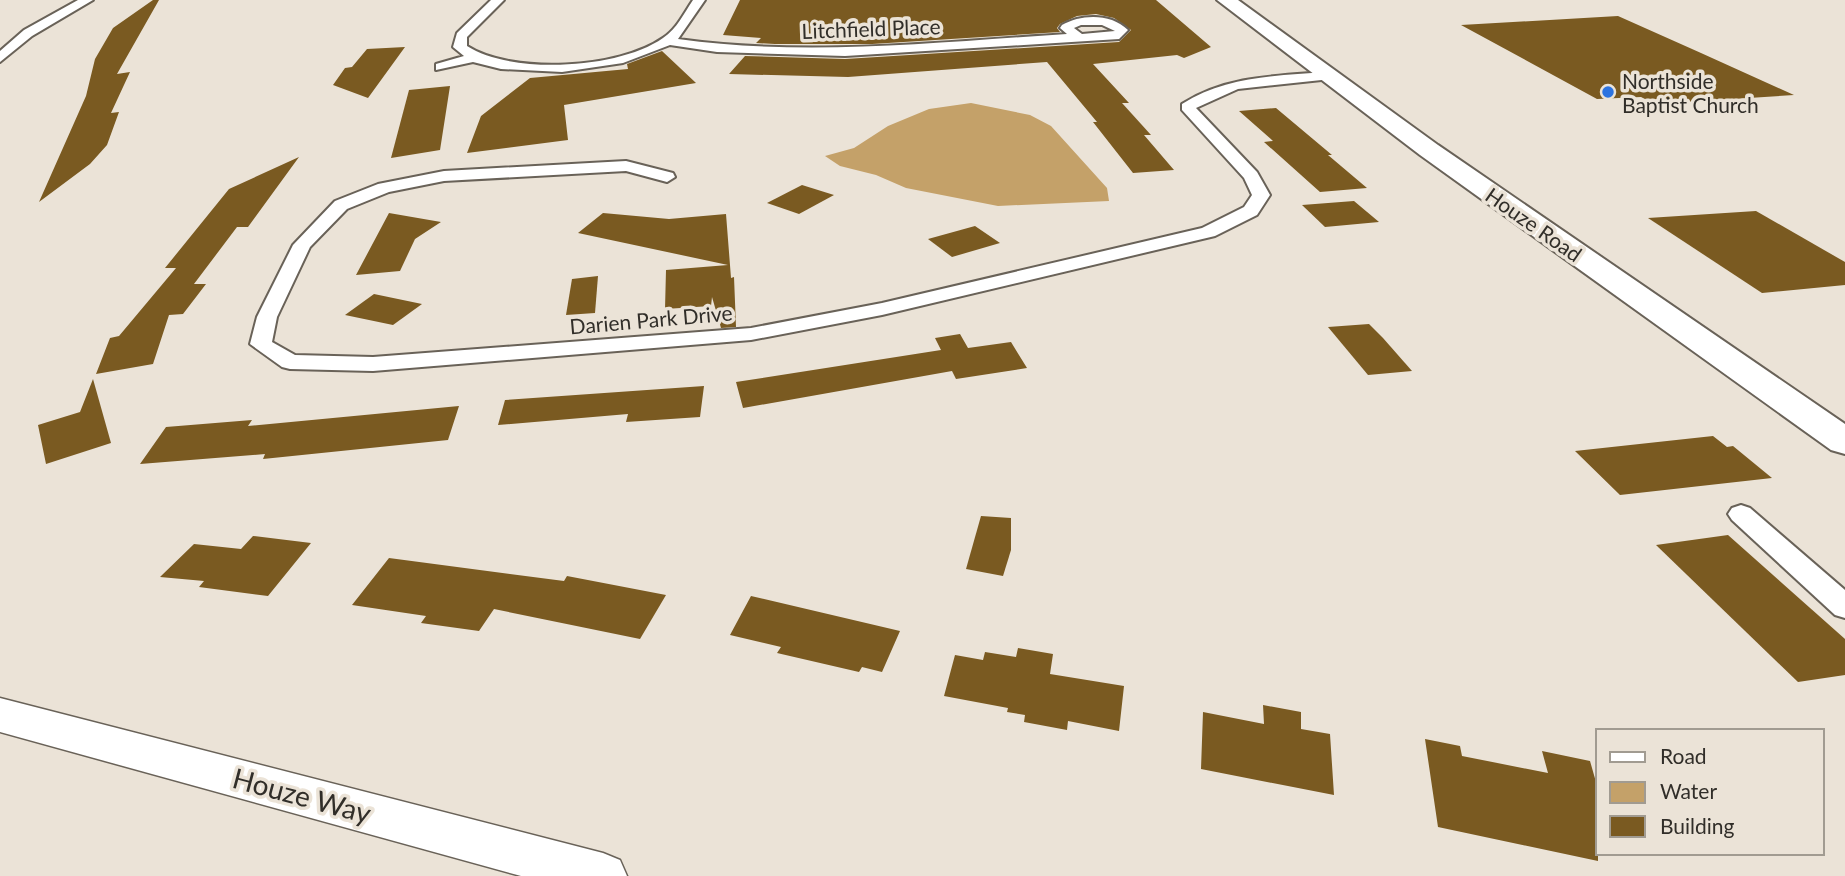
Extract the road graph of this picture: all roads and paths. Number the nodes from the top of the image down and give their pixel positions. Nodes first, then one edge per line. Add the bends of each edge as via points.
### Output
1 (87, 0) edge
2 (498, 0) edge
3 (699, 0) edge
4 (1226, 0) edge
5 (1077, 36) dead end
6 (667, 41) junction
7 (6, 46) edge
8 (474, 57) junction
9 (0, 58) edge
10 (440, 67) dead end
11 (1326, 76) junction
12 (667, 177) dead end
13 (1845, 442) edge
14 (1741, 514) dead end
15 (1845, 607) edge
16 (0, 715) edge
17 (603, 876) edge

1 - 7 street
2 - 8 street via 461,36 460,47
3 - 6 street
4 - 11 main road, Houze Road
5 - 6 street, Litchfield Place via 845,52 717,48
6 - 8 street via 626,58 570,66 516,66
7 - 9 street
8 - 10 street
11 - 12 street, Darien Park Drive via 1230,84 1203,94 1187,107 1251,176 1261,195 1251,211 1208,232 882,309 751,334 373,365 290,362 261,344 267,317 302,245 341,205 384,188 444,176 626,166
11 - 13 main road, Houze Road
14 - 15 street
16 - 17 street, Houze Way

